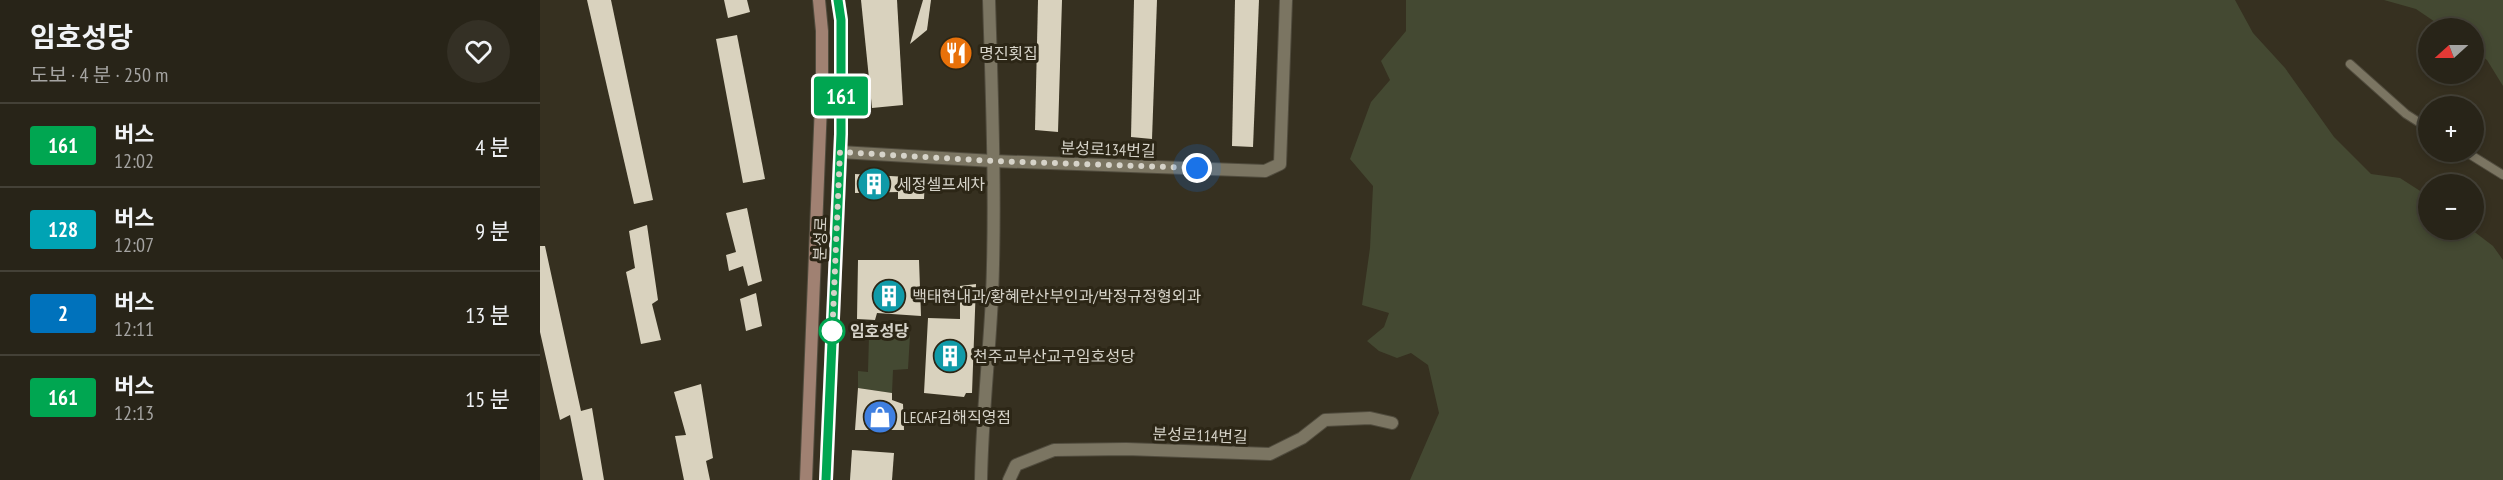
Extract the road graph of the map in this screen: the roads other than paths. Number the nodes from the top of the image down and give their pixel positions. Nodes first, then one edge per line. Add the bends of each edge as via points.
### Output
1 (819, 0) edge
2 (838, 0) edge
3 (989, 0) edge
4 (1286, 0) edge
5 (2350, 64) dead end
6 (2418, 122) edge
7 (840, 152) junction
8 (993, 161) junction
9 (2482, 162) edge
10 (2503, 175) edge
11 (1392, 423) dead end
12 (806, 480) edge
13 (826, 480) edge
14 (981, 480) edge
15 (1009, 480) edge

1 - 12 main road, 분성로 via 822,79
2 - 7 main road, 분성로
3 - 8 street
4 - 8 street, 분성로134번길 via 1280,164 1265,171
5 - 6 lane
7 - 8 street, 분성로134번길
7 - 13 main road, 분성로
8 - 14 street via 992,298
9 - 10 lane
11 - 15 street, 분성로114번길 via 1370,417 1325,420 1302,438 1270,454 1054,450 1016,465

